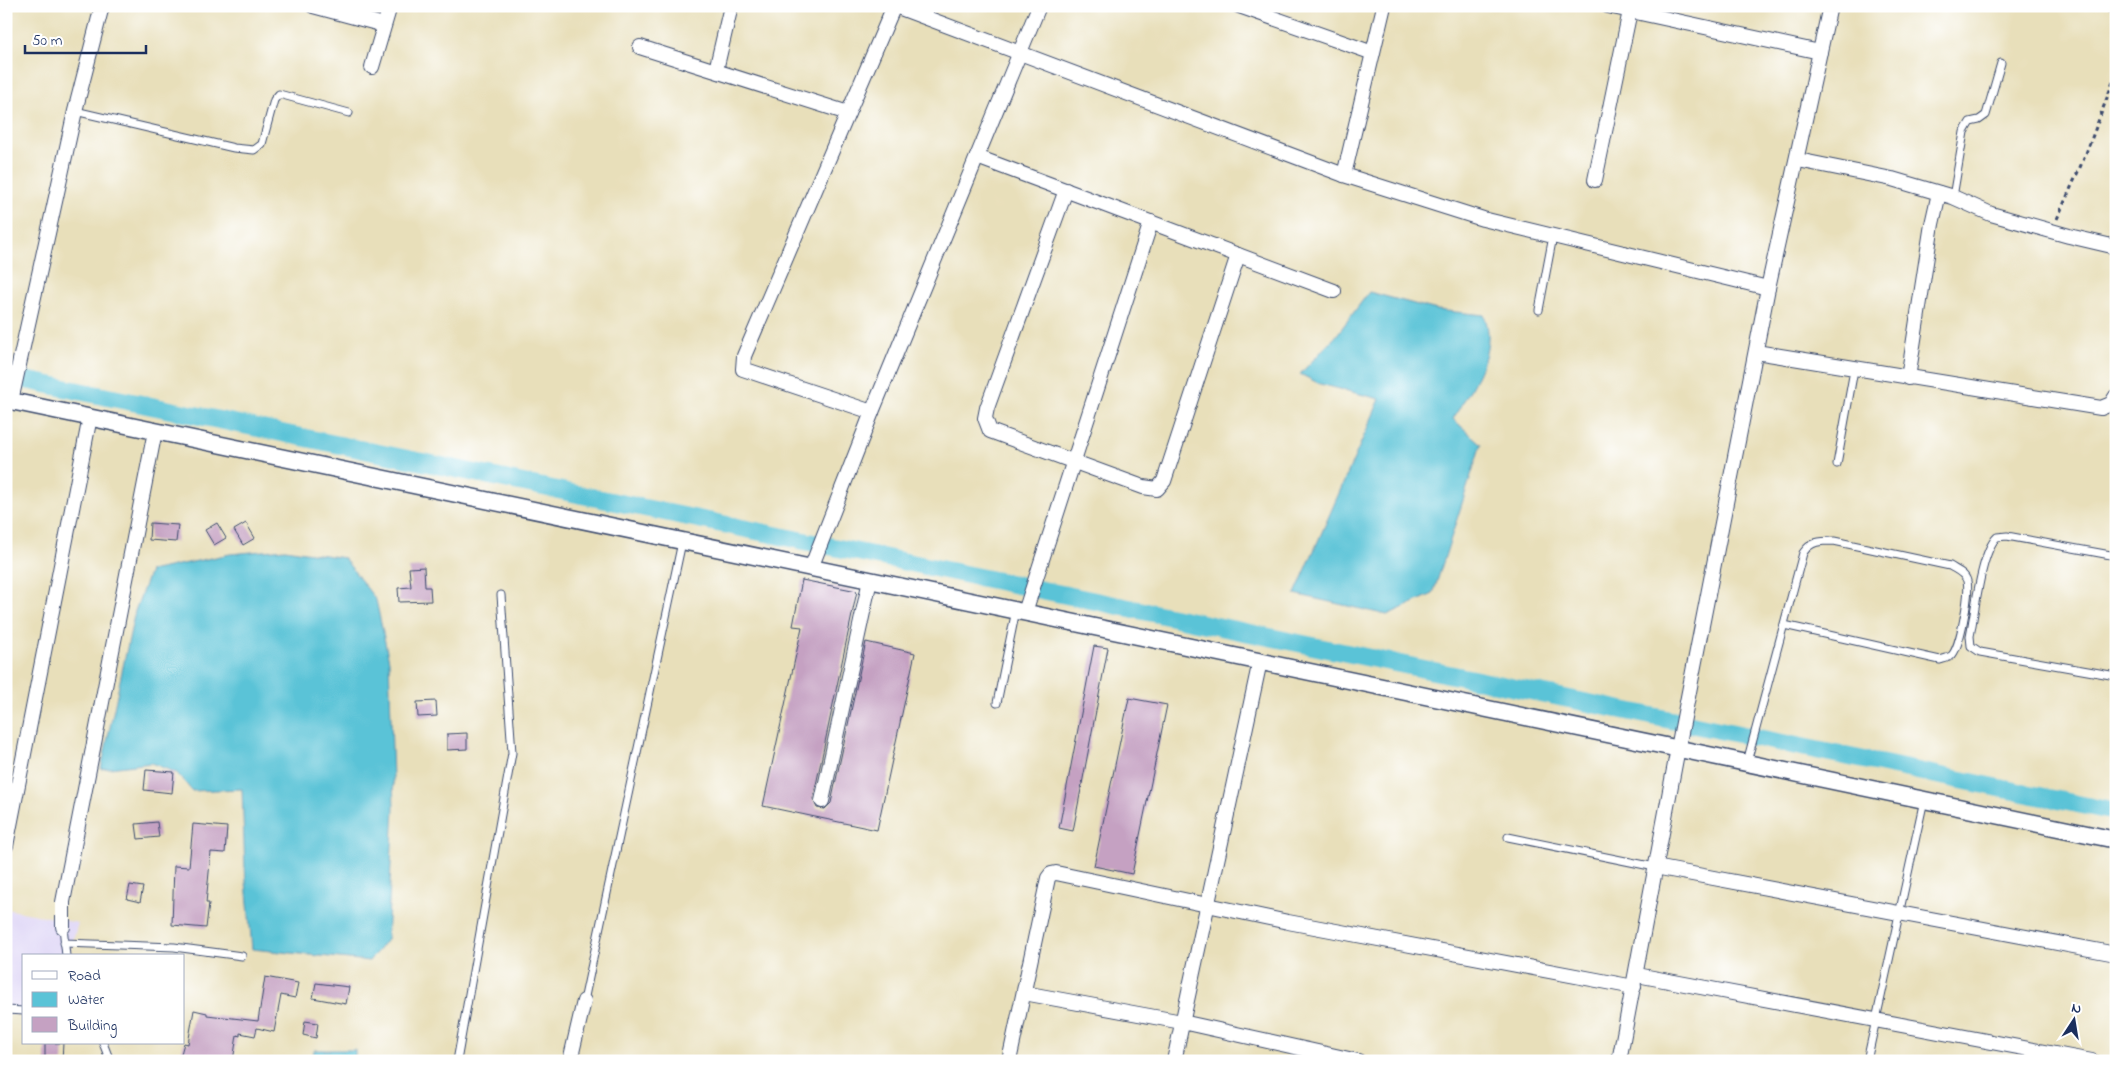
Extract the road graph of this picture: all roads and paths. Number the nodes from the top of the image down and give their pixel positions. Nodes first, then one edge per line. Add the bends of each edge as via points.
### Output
1 (102, 6) edge
2 (314, 6) edge
3 (390, 6) edge
4 (731, 6) edge
5 (894, 6) edge
6 (1039, 6) edge
7 (1239, 6) edge
8 (1384, 6) edge
9 (1608, 6) edge
10 (1830, 6) edge
11 (1631, 9) edge
12 (384, 25) junction
13 (640, 47) dead end
14 (1820, 52) junction
15 (1018, 53) junction
16 (1373, 53) junction
17 (2001, 63) dead end
18 (372, 66) dead end
19 (716, 70) junction
20 (2116, 74) edge
21 (75, 111) junction
22 (349, 113) dead end
23 (848, 113) junction
24 (977, 157) junction
25 (1798, 160) junction
26 (1344, 176) junction
27 (1595, 180) dead end
28 (1066, 190) junction
29 (1946, 195) junction
30 (1151, 222) junction
31 (2051, 231) junction
32 (1553, 236) junction
33 (2116, 247) edge
34 (1238, 255) junction
35 (1768, 288) junction
36 (1334, 291) dead end
37 (1539, 310) dead end
38 (1756, 352) junction
39 (1854, 370) junction
40 (1908, 378) junction
41 (2116, 396) edge
42 (10, 398) edge
43 (872, 412) junction
44 (90, 417) junction
45 (155, 431) junction
46 (1073, 462) junction
47 (1837, 464) dead end
48 (682, 541) junction
49 (2116, 556) edge
50 (814, 560) junction
51 (870, 580) junction
52 (501, 595) dead end
53 (1023, 608) junction
54 (1784, 626) junction
55 (1260, 661) junction
56 (2116, 676) edge
57 (997, 703) dead end
58 (1679, 745) junction
59 (1749, 755) junction
60 (1924, 800) junction
61 (822, 801) dead end
62 (1508, 837) dead end
63 (2116, 840) edge
64 (6, 846) edge
65 (1655, 867) junction
66 (1207, 905) junction
67 (1898, 913) junction
68 (63, 927) joint
69 (64, 944) junction
70 (66, 954) edge
71 (2116, 954) edge
72 (242, 956) dead end
73 (1636, 981) junction
74 (1024, 993) junction
75 (584, 1001) joint
76 (6, 1010) edge
77 (22, 1011) edge
78 (1875, 1020) junction
79 (1182, 1022) junction
80 (102, 1044) edge
81 (110, 1061) edge
82 (457, 1061) edge
83 (570, 1061) edge
84 (1009, 1061) edge
85 (1174, 1061) edge
86 (1358, 1061) edge
87 (1619, 1061) edge
88 (1867, 1061) edge
89 (2092, 1061) edge

1 - 21 street
2 - 12 street
3 - 12 street
4 - 19 street
5 - 15 street
5 - 23 street
6 - 15 street
7 - 16 street
8 - 16 street
9 - 11 street
10 - 14 street
11 - 14 street
11 - 27 street
12 - 18 street
13 - 19 street
14 - 25 street
15 - 24 street
15 - 26 street
16 - 26 street
17 - 29 lane via 1986,115 1970,122 1964,132
19 - 23 street
20 - 31 path via 2085,156
21 - 22 lane via 254,150 262,144 274,100 279,94
21 - 42 street
23 - 43 street via 744,356 743,368
24 - 28 street
24 - 43 street
25 - 29 street via 1892,179
25 - 35 street
26 - 32 street via 1482,220
28 - 30 street
28 - 46 street via 985,418 990,431
29 - 31 street via 1991,214
29 - 40 street via 1932,224
30 - 34 street
30 - 46 street
31 - 33 street
32 - 35 street
32 - 37 lane
34 - 36 street
34 - 46 street via 1164,481 1158,489 1143,488
35 - 38 street
38 - 39 street
38 - 58 street
39 - 40 street
39 - 47 lane
40 - 41 street via 2100,408 2111,404
42 - 44 street
43 - 50 street
44 - 45 street
44 - 64 street
45 - 48 street
45 - 68 street via 63,902
46 - 53 street
48 - 50 street
48 - 75 lane
49 - 56 lane via 1997,536 1990,543 1985,558 1970,636 1971,646 1980,652
50 - 51 street
51 - 53 street
51 - 61 street
52 - 82 lane via 512,753
53 - 55 street
53 - 57 lane
54 - 54 lane via 1940,660 1951,656 1958,645 1967,581 1962,573 1950,566 1834,541 1818,541 1808,545 1803,553
54 - 59 lane
55 - 58 street
55 - 66 street
58 - 59 street
58 - 65 street
59 - 60 street
60 - 63 street
60 - 67 lane
62 - 65 lane
65 - 67 street
65 - 73 street
66 - 73 street
66 - 74 street via 1051,874
66 - 79 street
67 - 71 street
67 - 78 lane
68 - 69 lane
69 - 70 lane
69 - 72 lane via 174,947
73 - 78 street
73 - 87 street
74 - 79 street
74 - 84 street
75 - 83 street
76 - 77 lane
78 - 88 lane
78 - 89 street
79 - 85 street
79 - 86 street
80 - 81 lane

